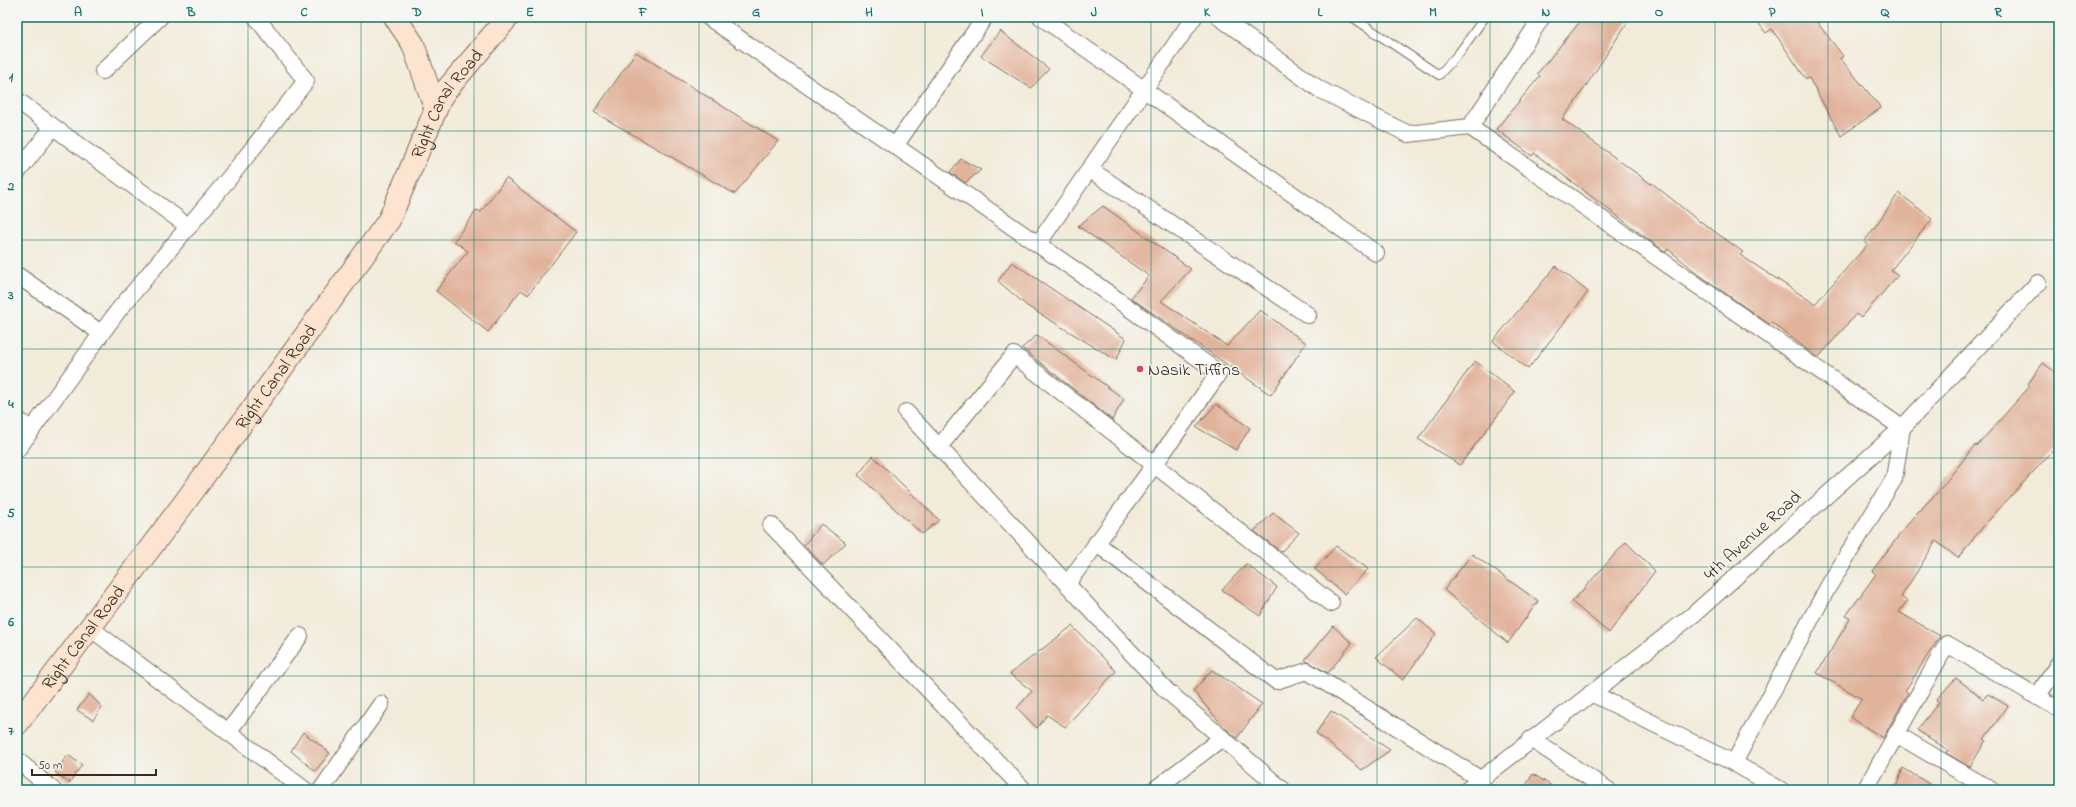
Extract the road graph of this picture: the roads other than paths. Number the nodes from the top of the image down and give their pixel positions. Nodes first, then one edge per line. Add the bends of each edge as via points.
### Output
1 (160, 17) edge
2 (395, 17) edge
3 (508, 17) edge
4 (708, 17) edge
5 (984, 17) edge
6 (1041, 17) edge
7 (1194, 17) edge
8 (1219, 17) edge
9 (1352, 17) edge
10 (1485, 17) edge
11 (1542, 17) edge
12 (258, 18) edge
13 (103, 71) dead end
14 (1144, 90) junction
15 (17, 100) edge
16 (435, 107) junction
17 (53, 127) junction
18 (1470, 128) junction
19 (895, 146) junction
20 (1089, 169) junction
21 (17, 173) edge
22 (189, 227) junction
23 (1038, 244) junction
24 (1376, 253) dead end
25 (17, 275) edge
26 (2038, 283) dead end
27 (1308, 315) dead end
28 (101, 333) junction
29 (906, 412) dead end
30 (17, 419) edge
31 (1902, 428) junction
32 (32, 430) junction
33 (939, 447) junction
34 (17, 450) edge
35 (1155, 464) junction
36 (771, 525) dead end
37 (1096, 543) junction
38 (1067, 584) junction
39 (1331, 603) dead end
40 (90, 628) junction
41 (300, 636) dead end
42 (2059, 663) edge
43 (1591, 693) junction
44 (2037, 696) junction
45 (381, 704) dead end
46 (2059, 709) edge
47 (17, 724) edge
48 (228, 732) junction
49 (1896, 734) junction
50 (1222, 738) junction
51 (1531, 739) junction
52 (17, 760) edge
53 (1734, 763) junction
54 (1480, 779) junction
55 (53, 790) edge
56 (305, 790) edge
57 (321, 790) edge
58 (1024, 790) edge
59 (1154, 790) edge
60 (1283, 790) edge
61 (1467, 790) edge
62 (1608, 790) edge
63 (1781, 790) edge
64 (1865, 790) edge
65 (1991, 790) edge

1 - 13 street
2 - 16 street via 413,44
3 - 16 street, Right Canal Road via 442,95
4 - 19 street
5 - 19 street
6 - 14 street
7 - 14 street
8 - 18 street via 1319,89 1408,134
9 - 10 lane via 1439,75
11 - 18 street
12 - 22 street via 306,81
14 - 20 street
14 - 24 street
15 - 17 street
16 - 40 street, Right Canal Road via 389,220
17 - 21 street
17 - 22 street
18 - 31 street
19 - 23 street
20 - 23 street
20 - 27 street
22 - 28 street
23 - 35 street via 1219,373
25 - 28 street
26 - 31 street, 4th Avenue Road
28 - 32 street
29 - 33 street
30 - 32 street
31 - 43 street, 4th Avenue Road via 1694,614
31 - 53 street via 1894,479 1828,587
32 - 34 street
33 - 35 street via 1014,355
33 - 38 street
35 - 37 street
35 - 39 street
36 - 58 street
37 - 38 street
37 - 54 street via 1276,681 1307,671
38 - 50 street via 1166,690
40 - 47 street, Right Canal Road
40 - 48 street
41 - 48 street
42 - 44 street
43 - 51 street, 4th Avenue Road
43 - 53 street
44 - 46 street
44 - 49 street via 1947,644
45 - 57 street
48 - 56 street
49 - 64 street
49 - 65 street
50 - 59 street
50 - 60 street
51 - 54 street, 4th Avenue Road
51 - 62 street
52 - 55 street
53 - 63 street
54 - 61 street, 4th Avenue Road

